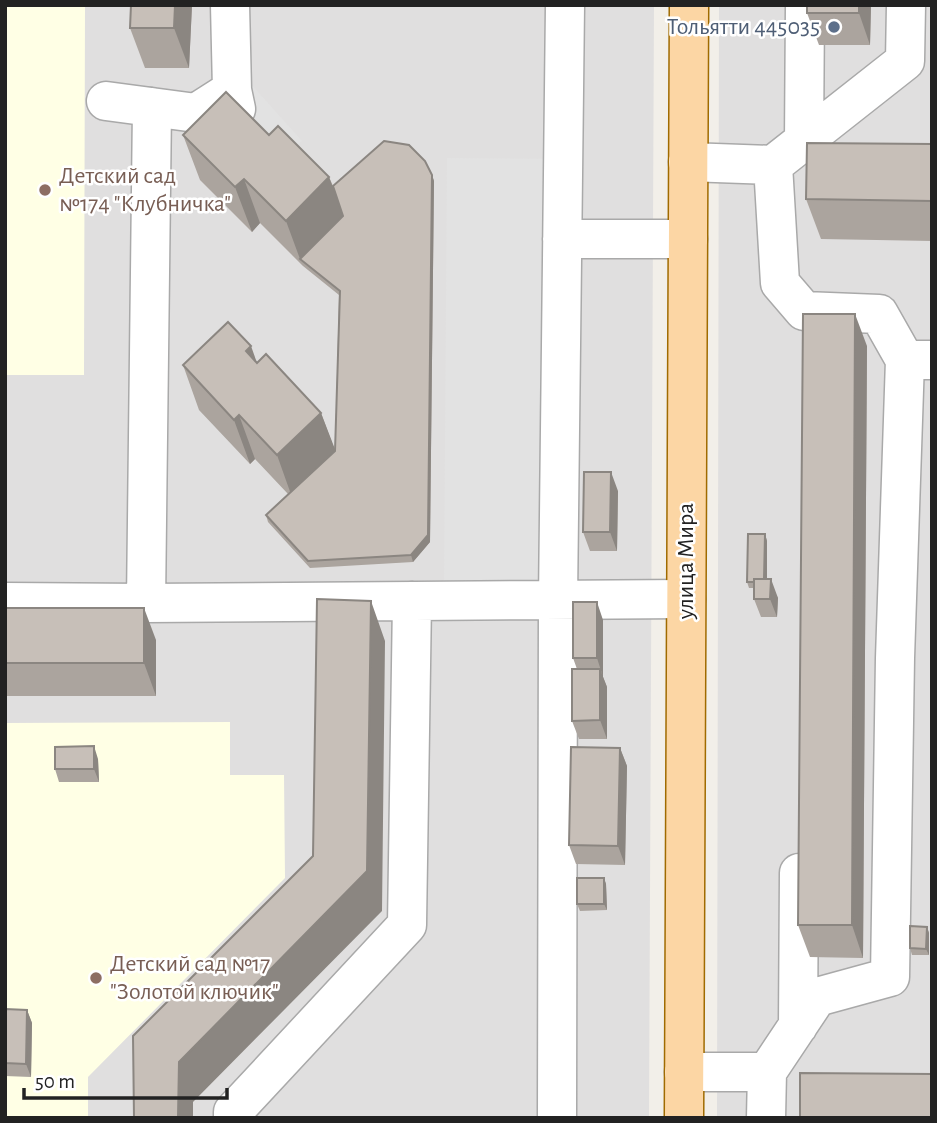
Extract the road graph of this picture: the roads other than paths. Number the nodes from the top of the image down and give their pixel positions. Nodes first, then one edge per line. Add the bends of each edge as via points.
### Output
1 (230, 5) edge
2 (565, 5) edge
3 (689, 5) edge
4 (805, 5) edge
5 (906, 5) edge
6 (106, 101) dead end
7 (152, 107) junction
8 (804, 141) junction
9 (688, 162) junction
10 (773, 165) junction
11 (688, 239) junction
12 (562, 240) junction
13 (918, 360) edge
14 (686, 599) junction
15 (558, 600) junction
16 (5, 601) edge
17 (412, 601) junction
18 (146, 603) junction
19 (799, 834) edge
20 (798, 1026) junction
21 (684, 1072) junction
22 (767, 1072) junction
23 (233, 1118) edge
24 (557, 1118) edge
25 (684, 1118) edge
26 (766, 1118) edge

1 - 7 lane via 234,99 196,113
2 - 12 lane
3 - 9 main road, улица Мира
4 - 8 lane
5 - 8 lane via 905,61
6 - 7 lane
7 - 18 lane
8 - 10 lane
9 - 10 lane
9 - 11 main road, улица Мира
10 - 13 lane via 780,283 804,325 879,314
11 - 12 lane
11 - 14 main road, улица Мира
12 - 15 lane
13 - 20 lane via 880,658 890,978 817,997
14 - 15 lane
14 - 21 main road, улица Мира
15 - 17 lane
15 - 24 lane
16 - 18 lane
17 - 18 lane
17 - 23 lane via 407,925 233,1112
19 - 20 lane
20 - 22 lane
21 - 22 lane
21 - 25 main road, улица Мира
22 - 26 lane

